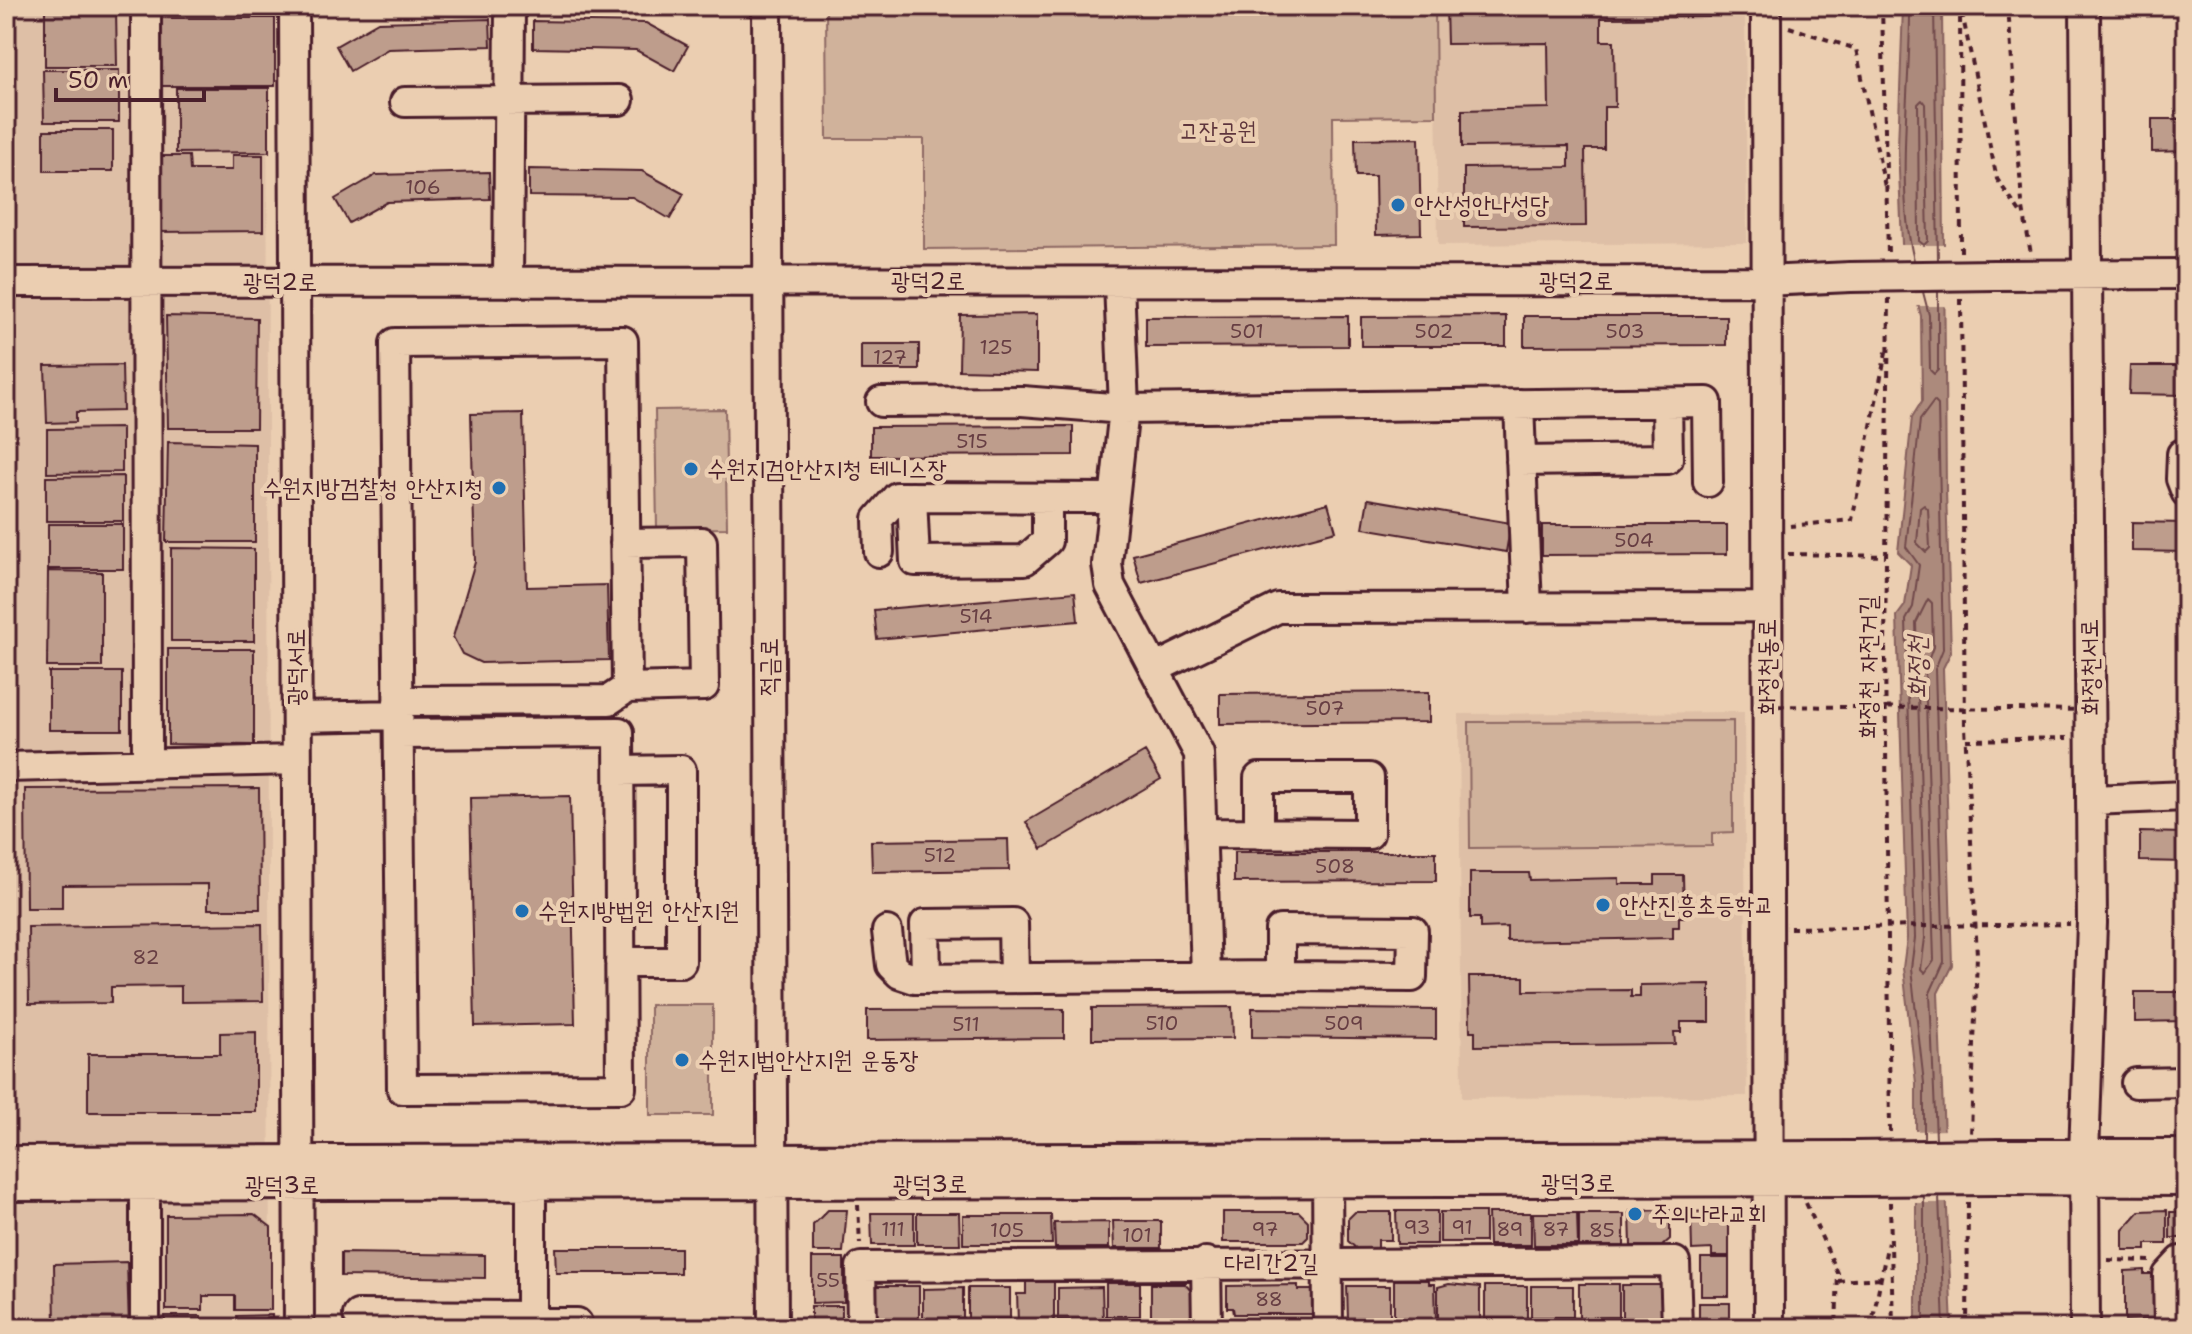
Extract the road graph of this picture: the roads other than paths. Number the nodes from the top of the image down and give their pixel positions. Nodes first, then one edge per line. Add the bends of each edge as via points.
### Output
1 (146, 6) edge
2 (294, 6) edge
3 (510, 6) edge
4 (767, 6) edge
5 (2085, 6) edge
6 (1766, 13) edge
7 (619, 100) dead end
8 (510, 101) junction
9 (405, 102) dead end
10 (2186, 274) edge
11 (2086, 275) junction
12 (766, 281) junction
13 (1766, 281) junction
14 (6, 282) edge
15 (147, 282) junction
16 (295, 282) junction
17 (508, 282) junction
18 (1119, 282) junction
19 (881, 402) dead end
20 (1667, 403) junction
21 (1519, 404) junction
22 (1124, 409) junction
23 (2186, 453) edge
24 (1521, 461) junction
25 (1708, 482) dead end
26 (2186, 492) edge
27 (912, 497) junction
28 (1047, 498) junction
29 (1114, 498) junction
30 (625, 543) junction
31 (879, 552) dead end
32 (1767, 607) junction
33 (1527, 608) junction
34 (1154, 669) junction
35 (627, 688) junction
36 (297, 717) junction
37 (398, 717) junction
38 (295, 760) junction
39 (147, 763) junction
40 (6, 767) edge
41 (620, 771) junction
42 (2186, 796) edge
43 (2092, 800) junction
44 (1201, 833) junction
45 (1259, 834) dead end
46 (887, 931) dead end
47 (620, 962) junction
48 (1206, 976) junction
49 (1280, 976) junction
50 (1014, 978) junction
51 (926, 979) junction
52 (2186, 1082) edge
53 (2136, 1083) dead end
54 (2186, 1154) edge
55 (6, 1161) edge
56 (1854, 1168) junction
57 (2084, 1168) junction
58 (1769, 1170) junction
59 (1327, 1171) junction
60 (773, 1172) junction
61 (298, 1173) junction
62 (2186, 1181) edge
63 (531, 1185) junction
64 (6, 1186) edge
65 (145, 1186) junction
66 (2184, 1261) edge
67 (1206, 1262) junction
68 (1328, 1263) junction
69 (358, 1315) dead end
70 (454, 1322) edge
71 (531, 1322) edge
72 (145, 1328) edge
73 (299, 1328) edge
74 (577, 1328) edge
75 (773, 1328) edge
76 (862, 1328) edge
77 (1207, 1328) edge
78 (1328, 1328) edge
79 (1677, 1328) edge
80 (1769, 1328) edge
81 (2085, 1328) edge
82 (2169, 1328) edge

1 - 15 street
2 - 16 street, 광덕서로
3 - 8 street
4 - 12 street, 적금로
5 - 11 street, 화정천서로
6 - 13 street, 화정천동로
7 - 8 street
8 - 9 street
8 - 17 street
10 - 11 street
11 - 13 street, 광덕2로, bridge
11 - 43 street, 화정천서로
12 - 17 street, 광덕2로
12 - 18 street, 광덕2로
12 - 60 street, 적금로
13 - 18 street, 광덕2로
13 - 32 street, 화정천동로
14 - 15 street, 광덕2로
15 - 16 street, 광덕2로
15 - 39 street
16 - 17 street, 광덕2로
16 - 36 street, 광덕서로
18 - 22 street
19 - 22 street via 1022,401
20 - 21 street
20 - 24 street via 1668,459
20 - 25 street via 1707,402
21 - 22 street
21 - 24 street
22 - 29 street
23 - 26 street via 2181,479
24 - 33 street
27 - 28 street
27 - 28 street via 915,561 1025,560 1047,541
27 - 31 street via 897,497 878,519
28 - 29 street
29 - 34 street via 1110,585
30 - 35 street
30 - 35 street via 702,542 704,629 704,686
30 - 37 street via 623,341 395,343
32 - 33 street
32 - 58 street, 화정천동로
33 - 34 street via 1278,608
34 - 44 street via 1199,754
35 - 37 street via 609,700
36 - 37 street
36 - 38 street, 광덕서로
37 - 41 street via 619,732
37 - 47 street via 402,1089 621,1088
38 - 39 street
38 - 61 street, 광덕서로
39 - 40 street
41 - 47 street
41 - 47 street via 681,770 681,962
42 - 43 street
43 - 57 street, 화정천서로
44 - 45 street
44 - 48 street
46 - 51 street via 891,965 900,974
48 - 49 street
48 - 50 street
49 - 49 street via 1412,977 1413,931 1280,930
50 - 51 street
50 - 51 street via 1013,923 925,924
52 - 53 street
54 - 57 street
55 - 61 street, 광덕3로
56 - 57 street, bridge
56 - 58 street, 광덕3로
56 - 58 street, 광덕3로 via 1797,1182
57 - 62 street
57 - 81 street, 화정천서로
58 - 59 street, 광덕3로
58 - 80 street, 화정천동로
59 - 60 street, 광덕3로
59 - 60 street, 광덕3로 via 857,1184
59 - 68 street
60 - 61 street, 광덕3로
60 - 63 street, 광덕3로
60 - 75 street, 적금로
61 - 63 street, 광덕3로
61 - 65 street, 광덕3로
61 - 73 street, 광덕서로
63 - 71 street
64 - 65 street, 광덕3로
65 - 72 street
66 - 82 street via 2168,1275
67 - 68 street, 다리간2길
67 - 76 street, 다리간2길 via 861,1267
67 - 77 street
68 - 78 street
68 - 79 street, 다리간2길 via 1675,1262
69 - 70 street
70 - 71 street
71 - 74 street via 577,1323

